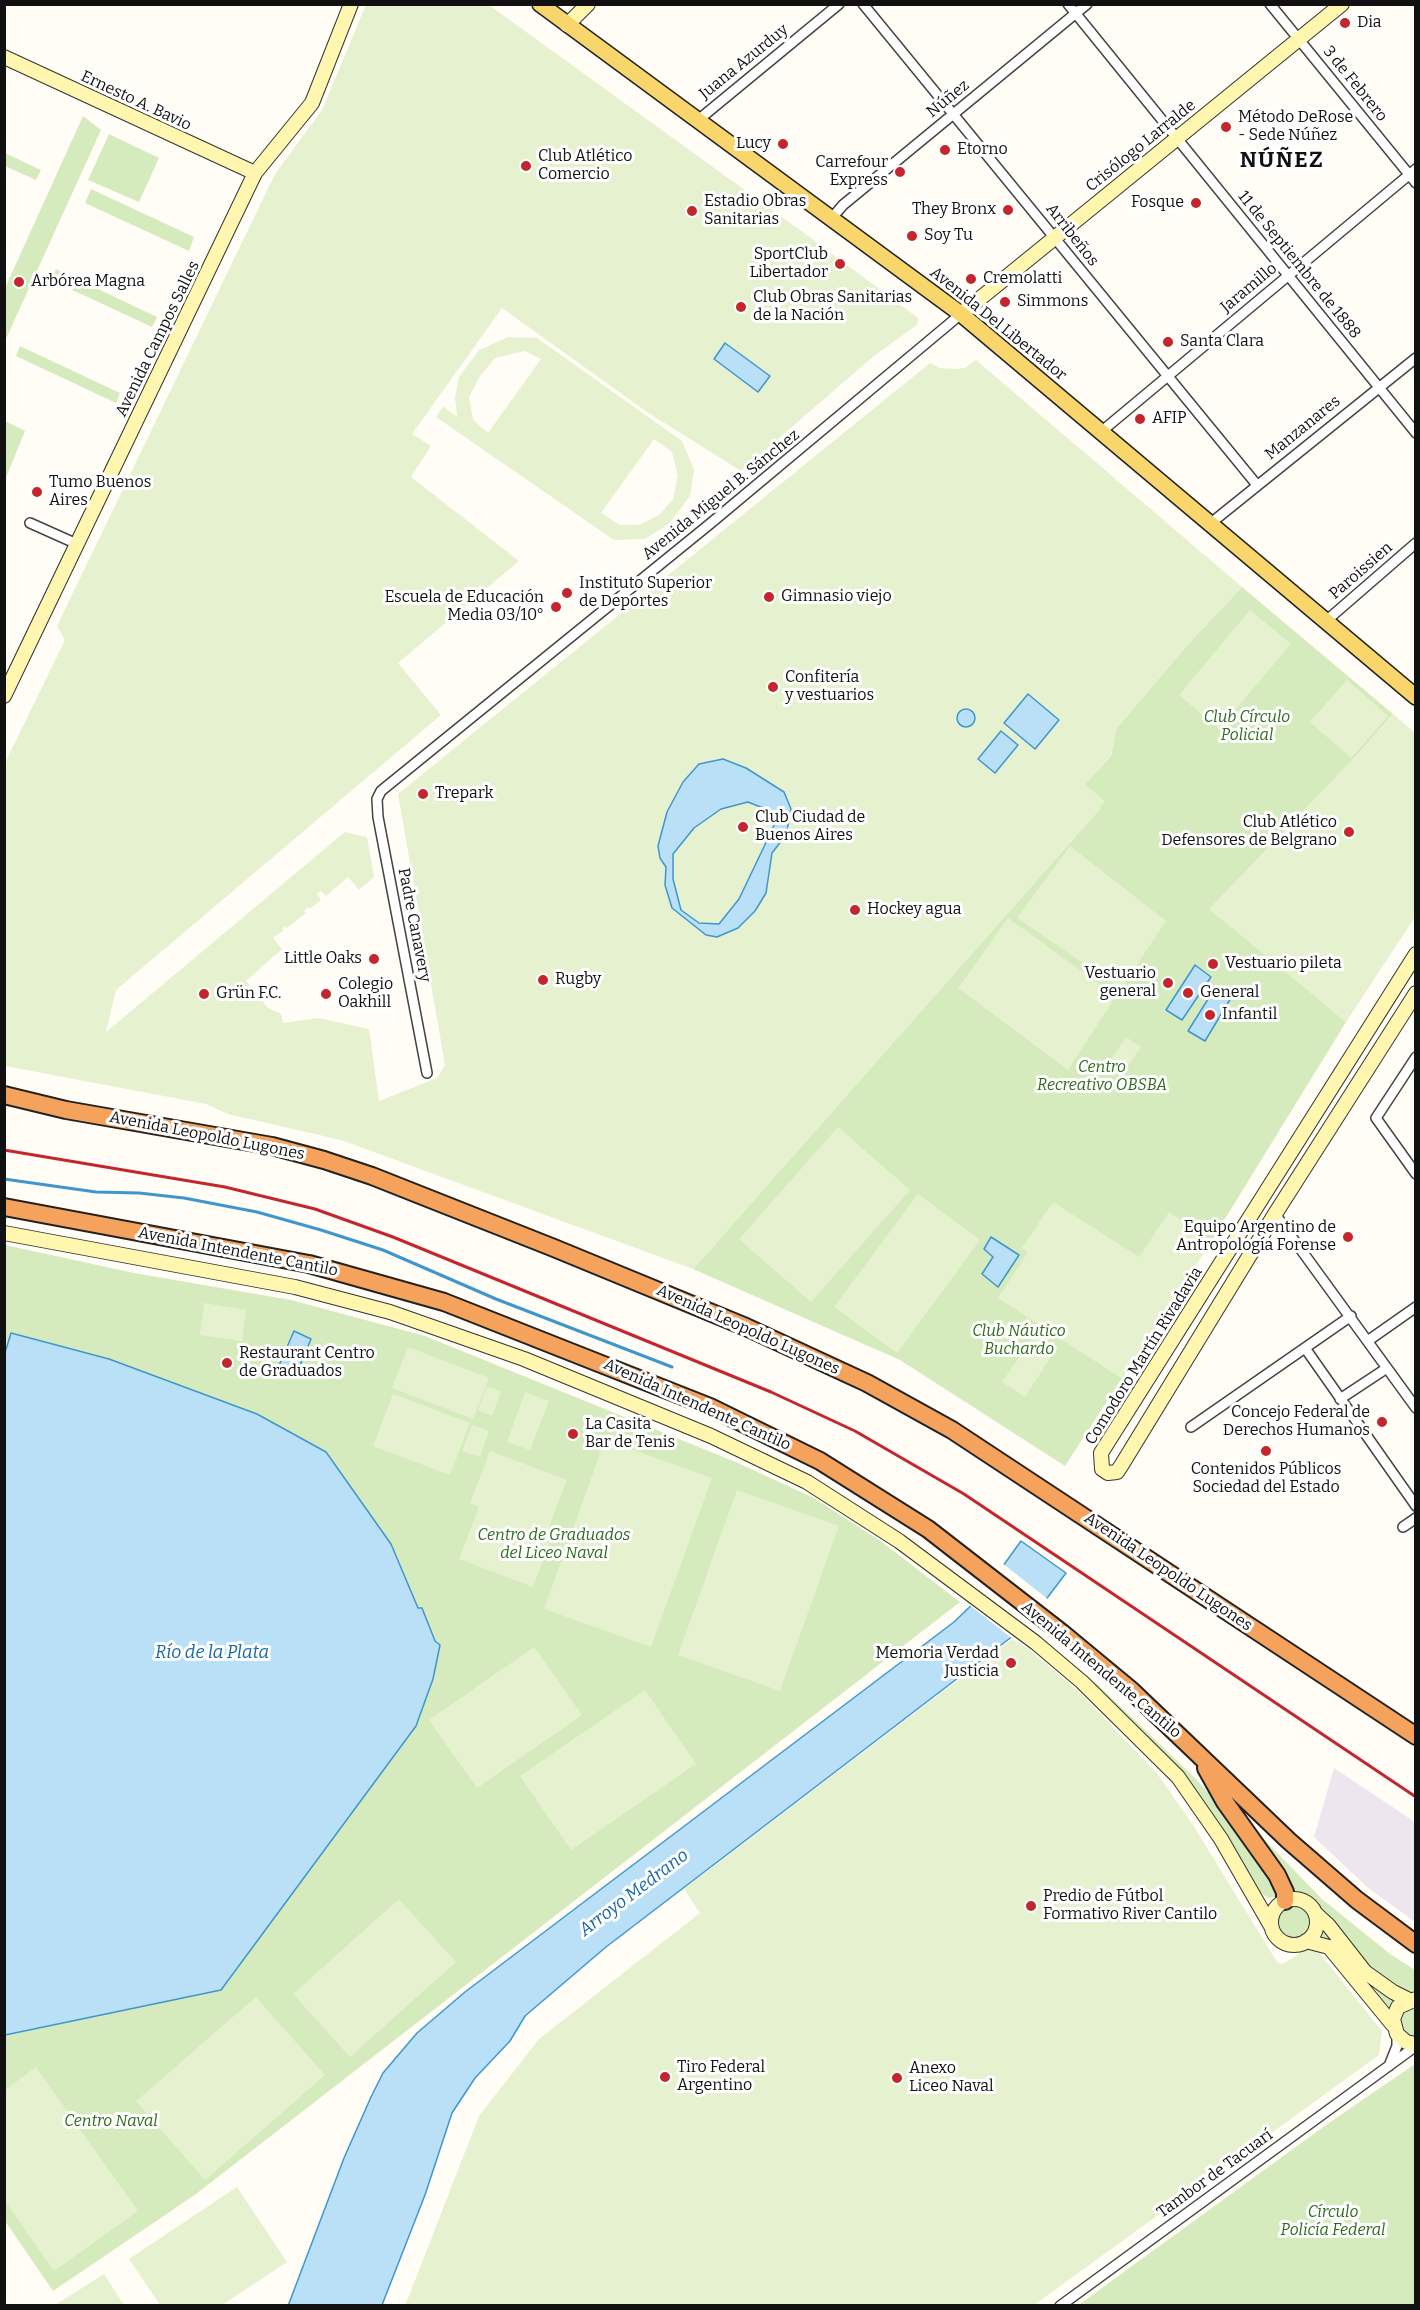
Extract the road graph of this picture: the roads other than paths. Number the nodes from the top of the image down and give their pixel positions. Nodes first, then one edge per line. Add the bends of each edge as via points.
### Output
1 (351, 4) edge
2 (540, 4) edge
3 (588, 4) edge
4 (839, 4) edge
5 (863, 4) edge
6 (1068, 4) edge
7 (1087, 4) edge
8 (1270, 4) edge
9 (1342, 4) edge
10 (1076, 14) junction
11 (567, 25) junction
12 (1299, 40) junction
13 (4, 57) edge
14 (952, 114) junction
15 (697, 121) junction
16 (1177, 139) junction
17 (1412, 172) edge
18 (255, 173) junction
19 (1416, 183) edge
20 (831, 219) junction
21 (1053, 237) junction
22 (1288, 275) junction
23 (961, 314) junction
24 (1416, 358) edge
25 (1167, 376) junction
26 (1377, 387) junction
27 (1102, 431) junction
28 (1416, 433) edge
29 (1257, 485) junction
30 (30, 523) dead end
31 (1211, 524) junction
32 (1416, 543) edge
33 (77, 544) junction
34 (1326, 621) junction
35 (4, 696) edge
36 (1416, 697) edge
37 (386, 785) joint
38 (1416, 954) edge
39 (1416, 993) edge
40 (1416, 1057) edge
41 (428, 1073) dead end
42 (4, 1095) edge
43 (1416, 1174) edge
44 (4, 1208) edge
45 (1275, 1214) junction
46 (1242, 1230) junction
47 (4, 1233) edge
48 (1260, 1239) junction
49 (1416, 1307) edge
50 (1351, 1316) junction
51 (1369, 1340) junction
52 (1305, 1348) junction
53 (1387, 1368) junction
54 (1340, 1399) junction
55 (1414, 1404) edge
56 (1191, 1427) dead end
57 (1416, 1506) edge
58 (1416, 1518) edge
59 (1404, 1527) dead end
60 (1416, 1737) edge
61 (1197, 1752) junction
62 (1252, 1891) junction
63 (1282, 1903) junction
64 (1316, 1914) junction
65 (1271, 1926) junction
66 (1306, 1941) junction
67 (1416, 1944) edge
68 (1412, 2000) edge
69 (1395, 2030) junction
70 (1416, 2045) edge
71 (1388, 2069) junction
72 (1060, 2306) edge

1 - 18 street, Avenida Campos Salles via 312,103
2 - 11 main road, Avenida Del Libertador
3 - 11 street
4 - 15 street, Juana Azurduy
5 - 14 street, Arribeños
6 - 10 street, 11 de Septiembre de 1888
7 - 10 street, Núñez
8 - 12 street, 3 de Febrero
9 - 12 street, Crisólogo Larralde
10 - 14 street, Núñez
10 - 16 street, 11 de Septiembre de 1888
11 - 15 main road, Avenida Del Libertador
12 - 16 street, Crisólogo Larralde
12 - 17 street, 3 de Febrero
13 - 18 street, Ernesto A. Bavio
14 - 20 street, Núñez
14 - 21 street, Arribeños
15 - 20 main road, Avenida Del Libertador
16 - 21 street, Crisólogo Larralde
16 - 22 street, 11 de Septiembre de 1888
17 - 19 street, 3 de Febrero
17 - 22 street, Jaramillo
18 - 33 street, Avenida Campos Salles
20 - 23 main road, Avenida Del Libertador
21 - 23 street, Crisólogo Larralde
21 - 25 street, Arribeños
22 - 25 street, Jaramillo
22 - 26 street, 11 de Septiembre de 1888
23 - 27 main road, Avenida Del Libertador
23 - 37 street, Avenida Miguel B. Sánchez via 711,523
24 - 26 street, Manzanares
25 - 27 street, Jaramillo
25 - 29 street, Arribeños
26 - 28 street, 11 de Septiembre de 1888
26 - 29 street, Manzanares
27 - 31 main road, Avenida Del Libertador
29 - 31 street, Manzanares
30 - 33 street
31 - 34 main road, Avenida Del Libertador
32 - 34 street, Paroissien
33 - 35 street, Avenida Campos Salles
34 - 36 main road, Avenida Del Libertador
37 - 41 street, Padre Canavery via 376,806
38 - 46 street, Comodoro Martín Rivadavia
39 - 45 street, Comodoro Martín Rivadavia
40 - 43 street via 1376,1118
42 - 60 highway, Avenida Leopoldo Lugones via 66,1110 242,1140 324,1160 746,1327 867,1383 952,1430
44 - 61 highway, Avenida Intendente Cantilo via 309,1264 407,1290 481,1315 769,1434 871,1491 986,1574 1132,1691
45 - 48 street, Comodoro Martín Rivadavia
45 - 50 street
46 - 48 street
46 - 48 street, Comodoro Martín Rivadavia via 1101,1453 1102,1469 1108,1473 1117,1472 1121,1466
47 - 62 street, Avenida Intendente Cantilo via 234,1275 399,1315 524,1359 711,1436 807,1482 876,1525 1022,1632 1082,1682 1178,1777
49 - 51 street
50 - 51 street
50 - 52 street
51 - 53 street
52 - 54 street
52 - 56 street
53 - 54 street
53 - 55 street
54 - 57 street
58 - 59 street
61 - 63 highway via 1225,1802 1277,1875 1285,1892
61 - 67 highway, Avenida Intendente Cantilo via 1289,1840
62 - 63 street via 1265,1901
62 - 65 street, Avenida Intendente Cantilo
63 - 64 street via 1303,1901
63 - 65 street via 1274,1910
64 - 66 street via 1314,1934
64 - 68 street via 1365,1972
65 - 66 street via 1274,1934 1288,1944
66 - 69 street via 1329,1947
68 - 69 street via 1398,2007
69 - 70 street via 1406,2042
69 - 71 street via 1397,2046
70 - 71 street, Tambor de Tacuarí
71 - 72 street, Tambor de Tacuarí

